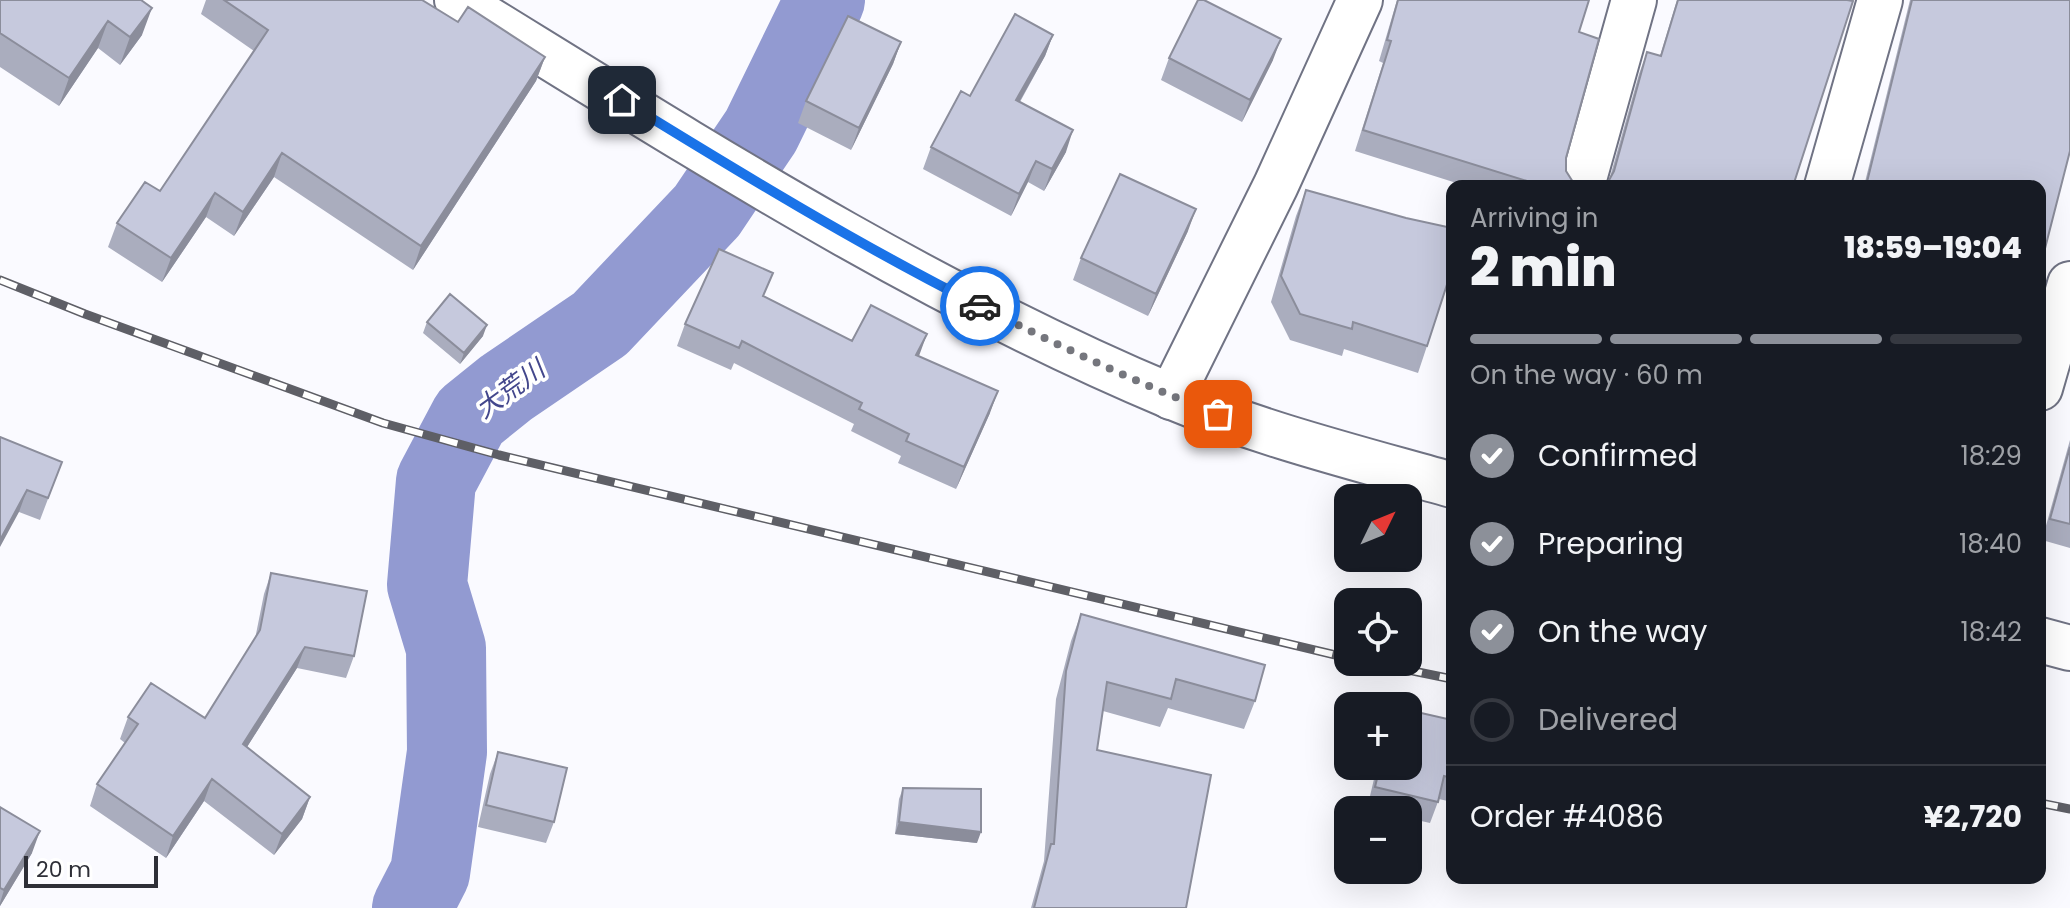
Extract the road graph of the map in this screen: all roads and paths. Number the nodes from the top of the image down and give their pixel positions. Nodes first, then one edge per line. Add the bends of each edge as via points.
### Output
1 (1360, 0) edge
2 (1634, 0) edge
3 (1880, 0) edge
4 (482, 6) edge
5 (1584, 180) edge
6 (1829, 180) edge
7 (1276, 185) junction
8 (1320, 196) edge
9 (2070, 284) edge
10 (2046, 367) edge
11 (1171, 397) junction
12 (1446, 483) edge
13 (2046, 642) edge
14 (2070, 648) edge

1 - 7 main road
2 - 5 main road
3 - 6 main road
4 - 11 main road via 751,179 935,283
7 - 8 main road
7 - 11 main road
9 - 10 main road
11 - 12 main road via 1264,431
13 - 14 main road

